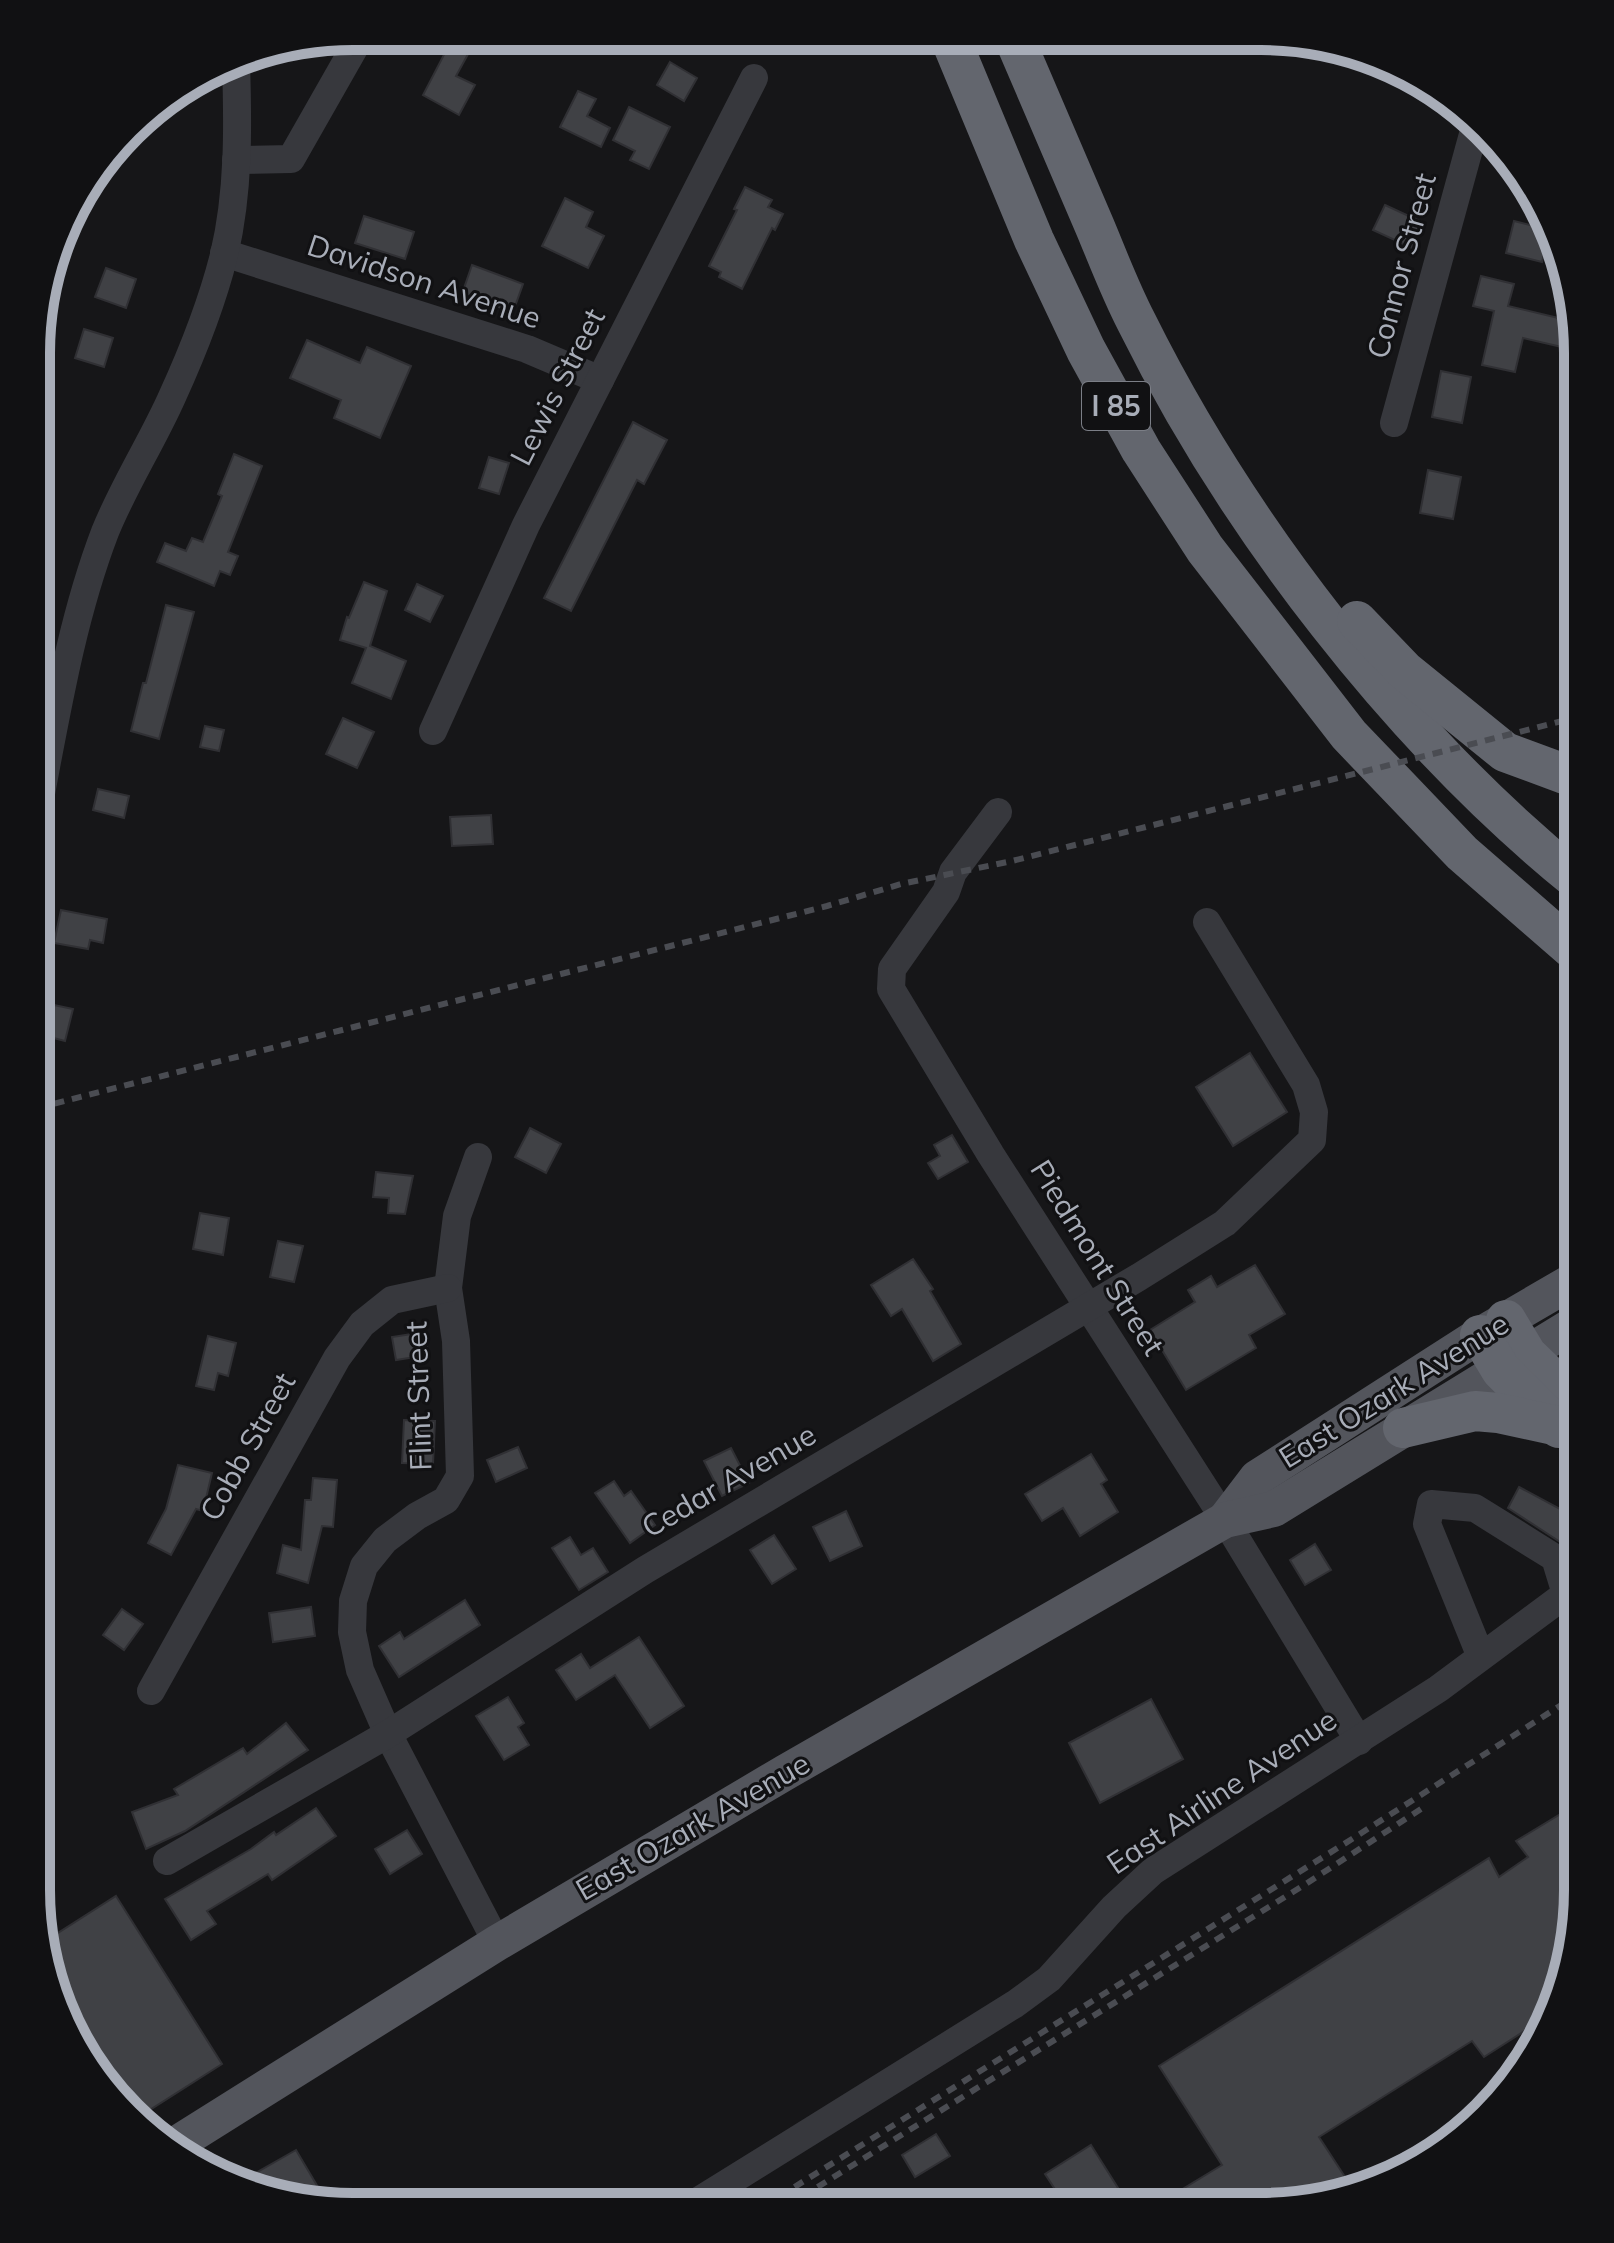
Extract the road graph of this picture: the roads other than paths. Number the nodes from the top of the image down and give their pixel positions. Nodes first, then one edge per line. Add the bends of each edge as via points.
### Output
1 (353, 50) edge
2 (955, 50) edge
3 (1019, 50) edge
4 (236, 73) edge
5 (754, 78) dead end
6 (1472, 136) edge
7 (236, 160) junction
8 (224, 253) junction
9 (600, 380) junction
10 (1394, 423) dead end
11 (1239, 499) junction
12 (50, 712) edge
13 (433, 731) dead end
14 (1564, 774) edge
15 (998, 812) dead end
16 (1564, 868) edge
17 (1207, 922) dead end
18 (1564, 942) edge
19 (478, 1157) dead end
20 (1564, 1286) edge
21 (448, 1288) junction
22 (1088, 1309) junction
23 (1493, 1328) junction
24 (1564, 1331) edge
25 (1514, 1362) junction
26 (1564, 1417) edge
27 (1564, 1424) edge
28 (1403, 1428) junction
29 (1225, 1520) junction
30 (1564, 1587) edge
31 (1564, 1595) edge
32 (1481, 1657) junction
33 (151, 1691) dead end
34 (388, 1734) junction
35 (1359, 1741) junction
36 (167, 1861) dead end
37 (497, 1943) junction
38 (182, 2140) edge
39 (711, 2193) edge

1 - 7 street via 291,159
2 - 18 highway, I 85 via 1086,350 1141,450 1205,549 1349,735 1462,853
3 - 11 highway, I 85 via 1135,319
4 - 7 street
5 - 9 street, Lewis Street
6 - 10 street, Connor Street
7 - 8 street
8 - 9 street, Davidson Avenue via 527,349
8 - 12 street via 189,358 106,531
9 - 13 street, Lewis Street via 526,525
11 - 14 highway via 1405,671 1505,752
11 - 16 highway, I 85 via 1395,706
15 - 22 street, Piedmont Street via 892,969 891,989
17 - 22 street, Cedar Avenue via 1306,1085 1314,1112 1312,1140 1225,1223
19 - 21 street, Flint Street via 457,1216
20 - 23 main road, East Ozark Avenue
21 - 33 street, Cobb Street via 392,1300 362,1324 337,1358
21 - 34 street, Flint Street via 456,1341 460,1476 446,1500 385,1540 364,1566 353,1601 352,1632 360,1670
22 - 29 street, Piedmont Street
22 - 34 street, Cedar Avenue via 645,1570
23 - 25 highway
23 - 29 main road, East Ozark Avenue via 1257,1478
24 - 25 main road, East Ozark Avenue
25 - 26 highway
25 - 28 main road, East Ozark Avenue
27 - 28 highway via 1475,1411
28 - 29 main road, East Ozark Avenue via 1274,1509
29 - 35 street, Piedmont Street
29 - 37 main road, East Ozark Avenue
30 - 32 street, East Airline Avenue via 1555,1558 1475,1508 1431,1504 1427,1524
31 - 32 street, East Airline Avenue
32 - 35 street, East Airline Avenue
34 - 36 street, Cedar Avenue
34 - 37 street, Flint Street
35 - 39 street, East Airline Avenue via 1153,1871 1049,1979 1015,2004
37 - 38 main road, East Ozark Avenue

